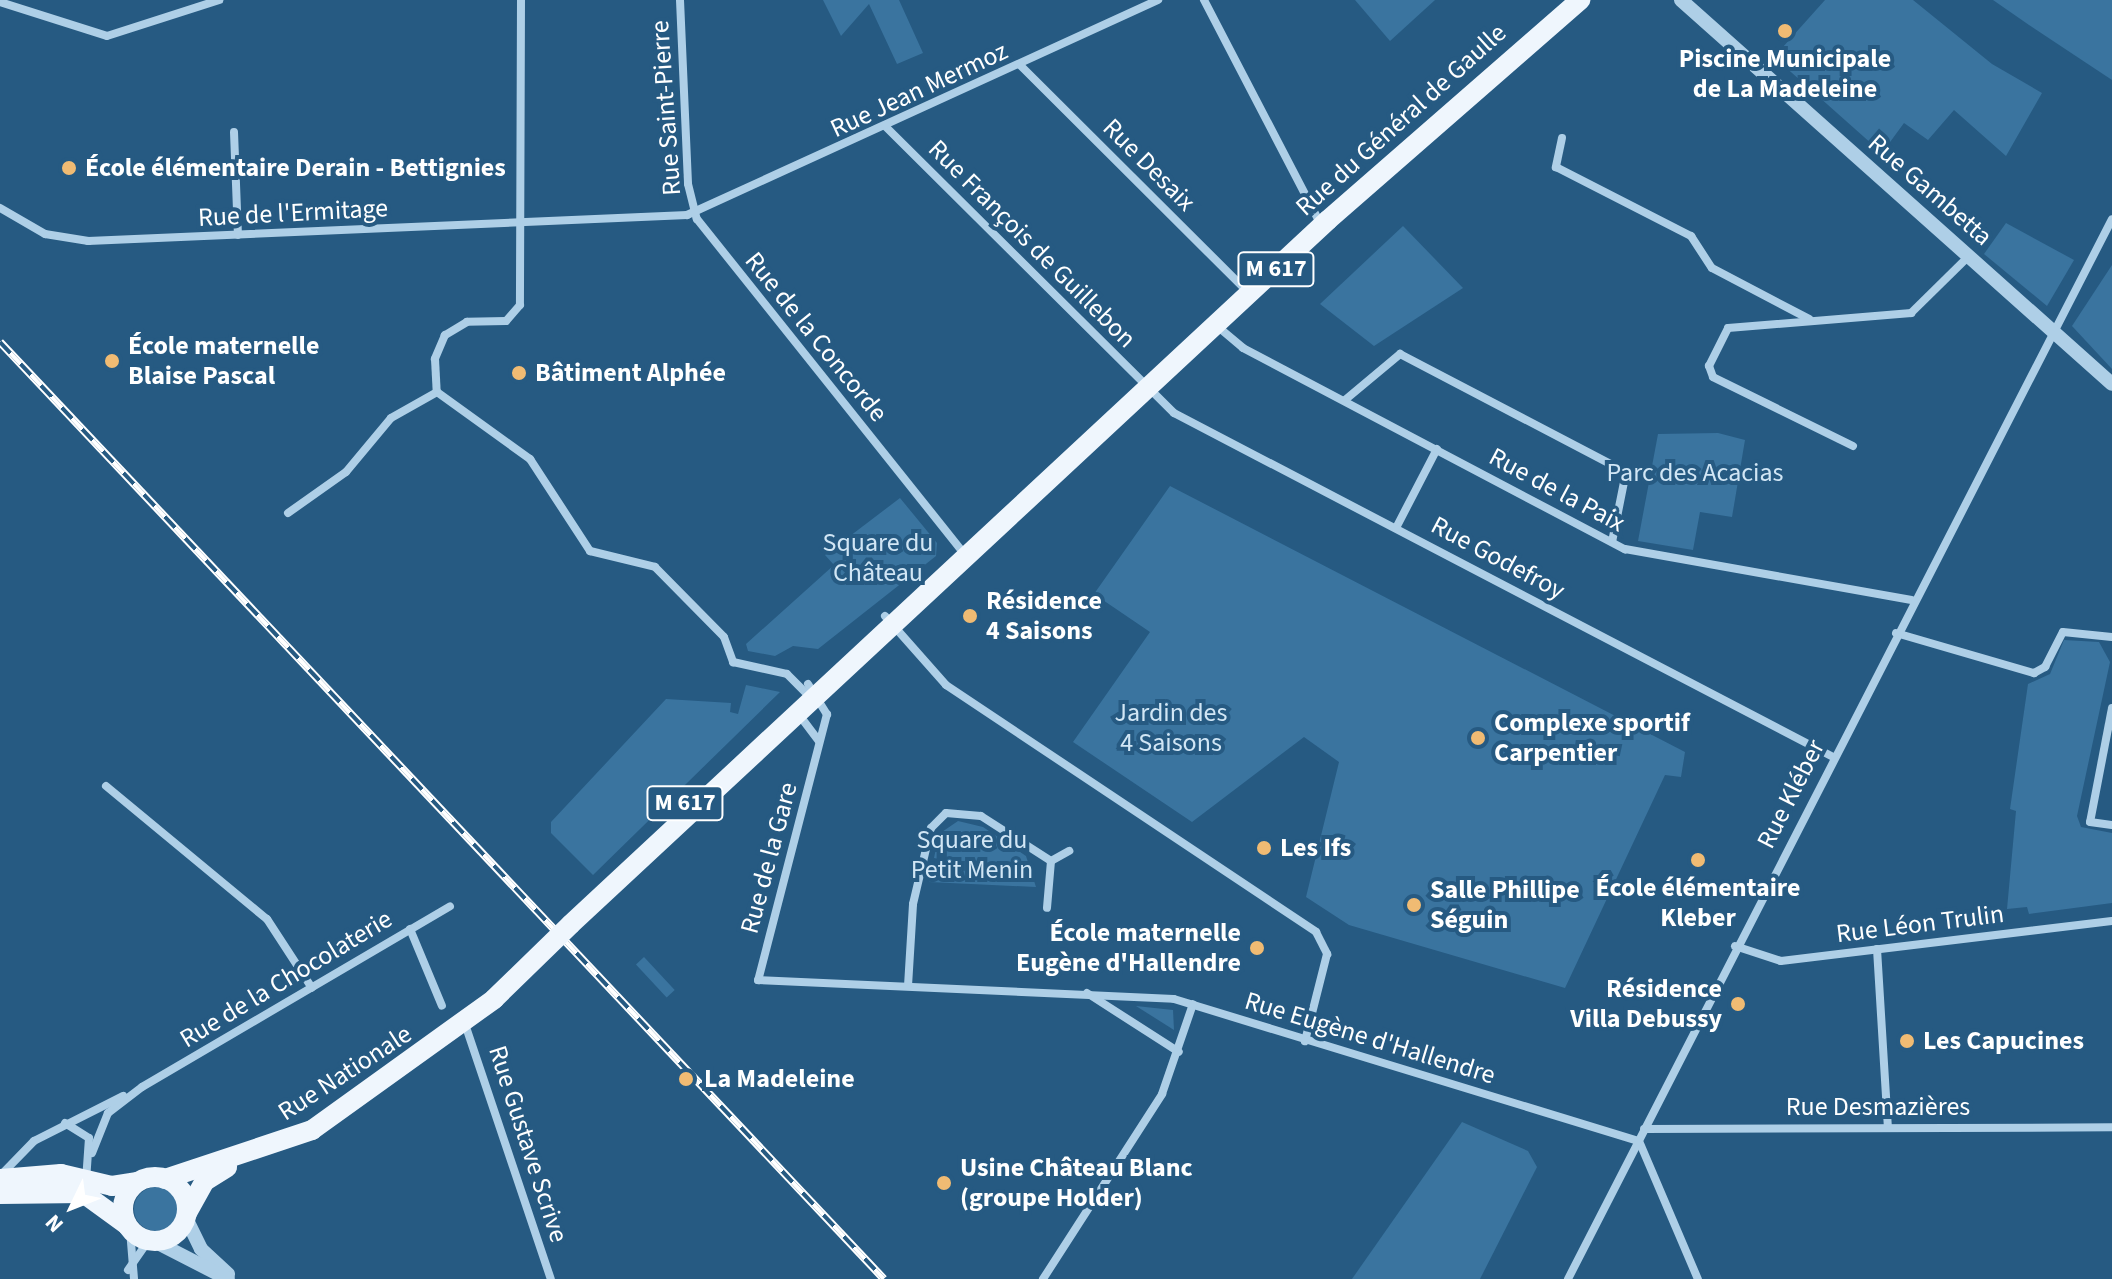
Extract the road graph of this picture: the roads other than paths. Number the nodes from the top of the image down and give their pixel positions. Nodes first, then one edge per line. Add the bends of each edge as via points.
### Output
1 (219, 0) edge
2 (521, 0) edge
3 (680, 0) edge
4 (1158, 0) edge
5 (1204, 0) edge
6 (1571, 0) edge
7 (1580, 0) edge
8 (1681, 0) edge
9 (0, 2) edge
10 (1553, 19) junction
11 (1020, 65) junction
12 (886, 127) junction
13 (234, 132) dead end
14 (1562, 138) dead end
15 (0, 208) edge
16 (694, 213) junction
17 (2112, 219) edge
18 (520, 222) junction
19 (1322, 226) junction
20 (238, 235) junction
21 (1969, 256) junction
22 (1249, 294) junction
23 (1810, 319) junction
24 (1216, 325) junction
25 (2051, 329) junction
26 (2112, 384) edge
27 (1148, 390) junction
28 (437, 392) junction
29 (1345, 400) junction
30 (1853, 446) dead end
31 (1437, 449) junction
32 (288, 513) dead end
33 (1396, 528) junction
34 (1612, 542) junction
35 (968, 557) junction
36 (1912, 600) junction
37 (889, 621) junction
38 (1896, 633) junction
39 (2112, 637) edge
40 (809, 690) junction
41 (2112, 708) edge
42 (791, 717) junction
43 (820, 746) junction
44 (1833, 757) junction
45 (106, 786) dead end
46 (2112, 825) edge
47 (1069, 851) dead end
48 (1051, 861) junction
49 (450, 906) dead end
50 (1047, 908) dead end
51 (2112, 921) edge
52 (571, 924) junction
53 (410, 929) junction
54 (1735, 946) junction
55 (1877, 949) junction
56 (758, 980) joint
57 (908, 986) junction
58 (312, 988) junction
59 (1087, 992) junction
60 (1193, 1004) junction
61 (442, 1006) dead end
62 (465, 1024) junction
63 (1305, 1041) junction
64 (1179, 1052) junction
65 (142, 1087) junction
66 (65, 1123) junction
67 (1888, 1127) junction
68 (2112, 1127) edge
69 (1644, 1129) junction
70 (1639, 1141) junction
71 (92, 1153) junction
72 (248, 1156) junction
73 (0, 1177) edge
74 (165, 1179) junction
75 (138, 1182) junction
76 (84, 1186) junction
77 (0, 1194) edge
78 (186, 1216) junction
79 (140, 1234) junction
80 (128, 1271) junction
81 (134, 1279) edge
82 (228, 1279) edge
83 (234, 1279) edge
84 (551, 1279) edge
85 (1043, 1279) edge
86 (1568, 1279) edge
87 (1698, 1279) edge

1 - 9 street via 107,36
2 - 18 street
3 - 16 street, Rue Saint-Pierre
4 - 11 street, Rue Jean Mermoz
5 - 19 street
6 - 10 main road, Rue du Général de Gaulle / M 617
7 - 10 main road, Rue du Général de Gaulle / M 617
8 - 21 street, Rue Gambetta
10 - 19 main road, Rue du Général de Gaulle / M 617
11 - 12 street, Rue Jean Mermoz
11 - 22 street, Rue Desaix
12 - 16 street, Rue Jean Mermoz
12 - 27 street, Rue François de Guillebon
13 - 20 street
14 - 23 street via 1556,167 1691,236 1712,268
15 - 20 street, Rue de l'Ermitage via 74,241
16 - 18 street, Rue de l'Ermitage
16 - 35 street, Rue de la Concorde
17 - 25 street, Rue Kléber
18 - 20 street, Rue de l'Ermitage
18 - 28 street via 517,311 506,321 467,322 445,335 435,359
19 - 22 main road, Rue du Général de Gaulle / M 617
21 - 23 street via 1911,313
21 - 25 street, Rue Gambetta
22 - 24 main road, Rue du Général de Gaulle / M 617
23 - 30 street via 1728,328 1709,366 1713,377
24 - 27 main road, Rue du Général de Gaulle / M 617
24 - 29 street, Rue de la Paix via 1243,348
25 - 26 street, Rue Gambetta
25 - 36 street, Rue Kléber
27 - 33 street, Rue Godefroy via 1174,413
27 - 35 main road, Rue du Général de Gaulle / M 617
28 - 32 street via 391,418 346,472
28 - 40 street via 530,459 584,547 655,567 724,637 733,662 780,671
29 - 31 street, Rue de la Paix
29 - 34 street via 1400,354 1626,472
31 - 33 street
31 - 34 street, Rue de la Paix
33 - 44 street, Rue Godefroy
34 - 36 street, Rue de la Paix via 1644,555
35 - 37 main road, Rue du Général de Gaulle / M 617
36 - 38 street, Rue Kléber
37 - 40 main road, Rue du Général de Gaulle / M 617
37 - 63 street via 936,677 1322,937 1326,962
38 - 39 street via 2034,673 2045,667 2063,632
38 - 44 street, Rue Kléber
40 - 42 main road, Rue du Général de Gaulle / M 617
40 - 43 street, Rue de la Gare via 828,709
40 - 52 main road, Rue du Général de Gaulle / M 617
41 - 46 street via 2090,822
42 - 43 street via 811,722
42 - 52 main road, Rue du Général de Gaulle / M 617
43 - 56 street, Rue de la Gare
44 - 54 street, Rue Kléber
45 - 58 street via 267,919
47 - 48 street
48 - 50 street
48 - 57 street via 981,816 960,811 940,817 928,834 913,904
49 - 53 street, Rue de la Chocolaterie
51 - 55 street, Rue Léon Trulin
52 - 62 main road, Rue du Général de Gaulle / M 617, bridge
53 - 58 street, Rue de la Chocolaterie
53 - 61 street
54 - 55 street, Rue Léon Trulin via 1773,961
54 - 69 street, Rue Kléber
55 - 67 street
56 - 57 street, Rue Eugène d'Hallendre
57 - 59 street, Rue Eugène d'Hallendre
58 - 65 street, Rue de la Chocolaterie
59 - 60 street, Rue Eugène d'Hallendre
59 - 64 street
60 - 63 street, Rue Eugène d'Hallendre
60 - 64 street
62 - 72 main road, Rue Nationale / M 617 via 325,1122
62 - 84 street, Rue Gustave Scrive
63 - 70 street, Rue Eugène d'Hallendre
64 - 85 street via 1155,1106
65 - 66 street, Rue de la Chocolaterie
65 - 71 street, Rue de la Chocolaterie via 108,1113
66 - 71 street via 82,1129
66 - 73 street, Rue de la Chocolaterie via 23,1148
67 - 68 street, Rue Desmazières
67 - 69 street, Rue Desmazières
69 - 70 street, Rue Kléber
70 - 86 street, Rue Kléber
70 - 87 street
71 - 76 street, Rue de la Chocolaterie
72 - 74 main road, Rue Nationale / M 617
72 - 78 main road, Rue Nationale / M 617 via 209,1178
73 - 76 main road
74 - 75 main road
74 - 78 main road via 183,1193
75 - 76 main road
75 - 79 main road via 124,1200
76 - 77 main road
76 - 79 main road
78 - 79 main road via 174,1235
78 - 83 street via 201,1249
79 - 80 street
79 - 80 street
79 - 82 street
80 - 81 street

